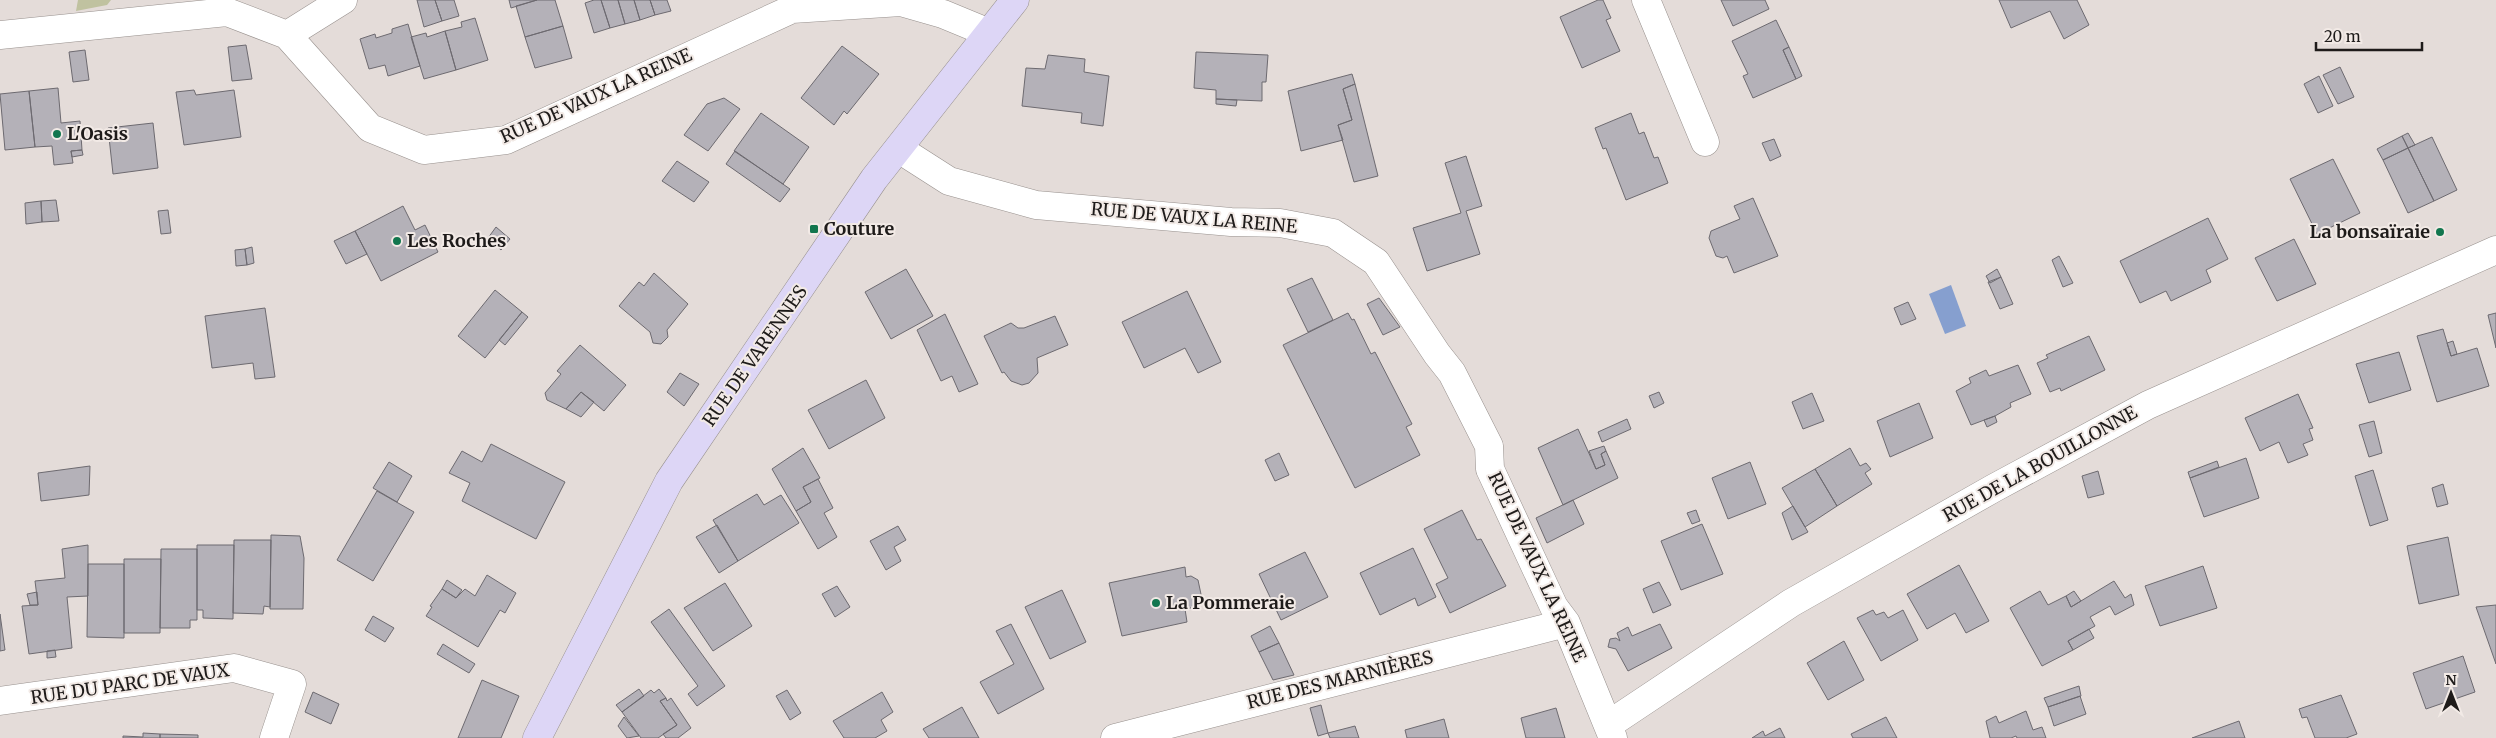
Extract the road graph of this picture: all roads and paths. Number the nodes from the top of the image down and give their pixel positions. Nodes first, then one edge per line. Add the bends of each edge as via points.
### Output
1 (344, 0) edge
2 (1015, 0) edge
3 (1646, 0) edge
4 (989, 33) junction
5 (0, 35) edge
6 (287, 35) junction
7 (1705, 142) dead end
8 (899, 149) junction
9 (2496, 250) edge
10 (1566, 623) junction
11 (0, 701) edge
12 (1611, 732) edge
13 (274, 738) edge
14 (537, 738) edge
15 (1115, 738) edge

1 - 6 street
2 - 4 street, RUE DE VARENNES
3 - 7 street
4 - 6 street, RUE DE VAUX LA REINE via 943,14 901,2 792,9 506,140 424,150 370,128
4 - 8 street, RUE DE VARENNES
5 - 6 street, RUE DE VAUX LA REINE via 227,12
8 - 10 street, RUE DE VAUX LA REINE via 949,181 1036,205 1231,222 1280,223 1333,233 1376,262 1460,387 1489,446 1490,469 1554,607
8 - 14 street, RUE DE VARENNES via 874,179 669,480
9 - 12 street, RUE DE LA BOUILLONNE via 2148,405 1994,488 1791,603
10 - 12 street, RUE DE VAUX LA REINE
10 - 15 street, RUE DES MARNIÈRES
11 - 13 street, RUE DU PARC DE VAUX via 234,668 292,684

